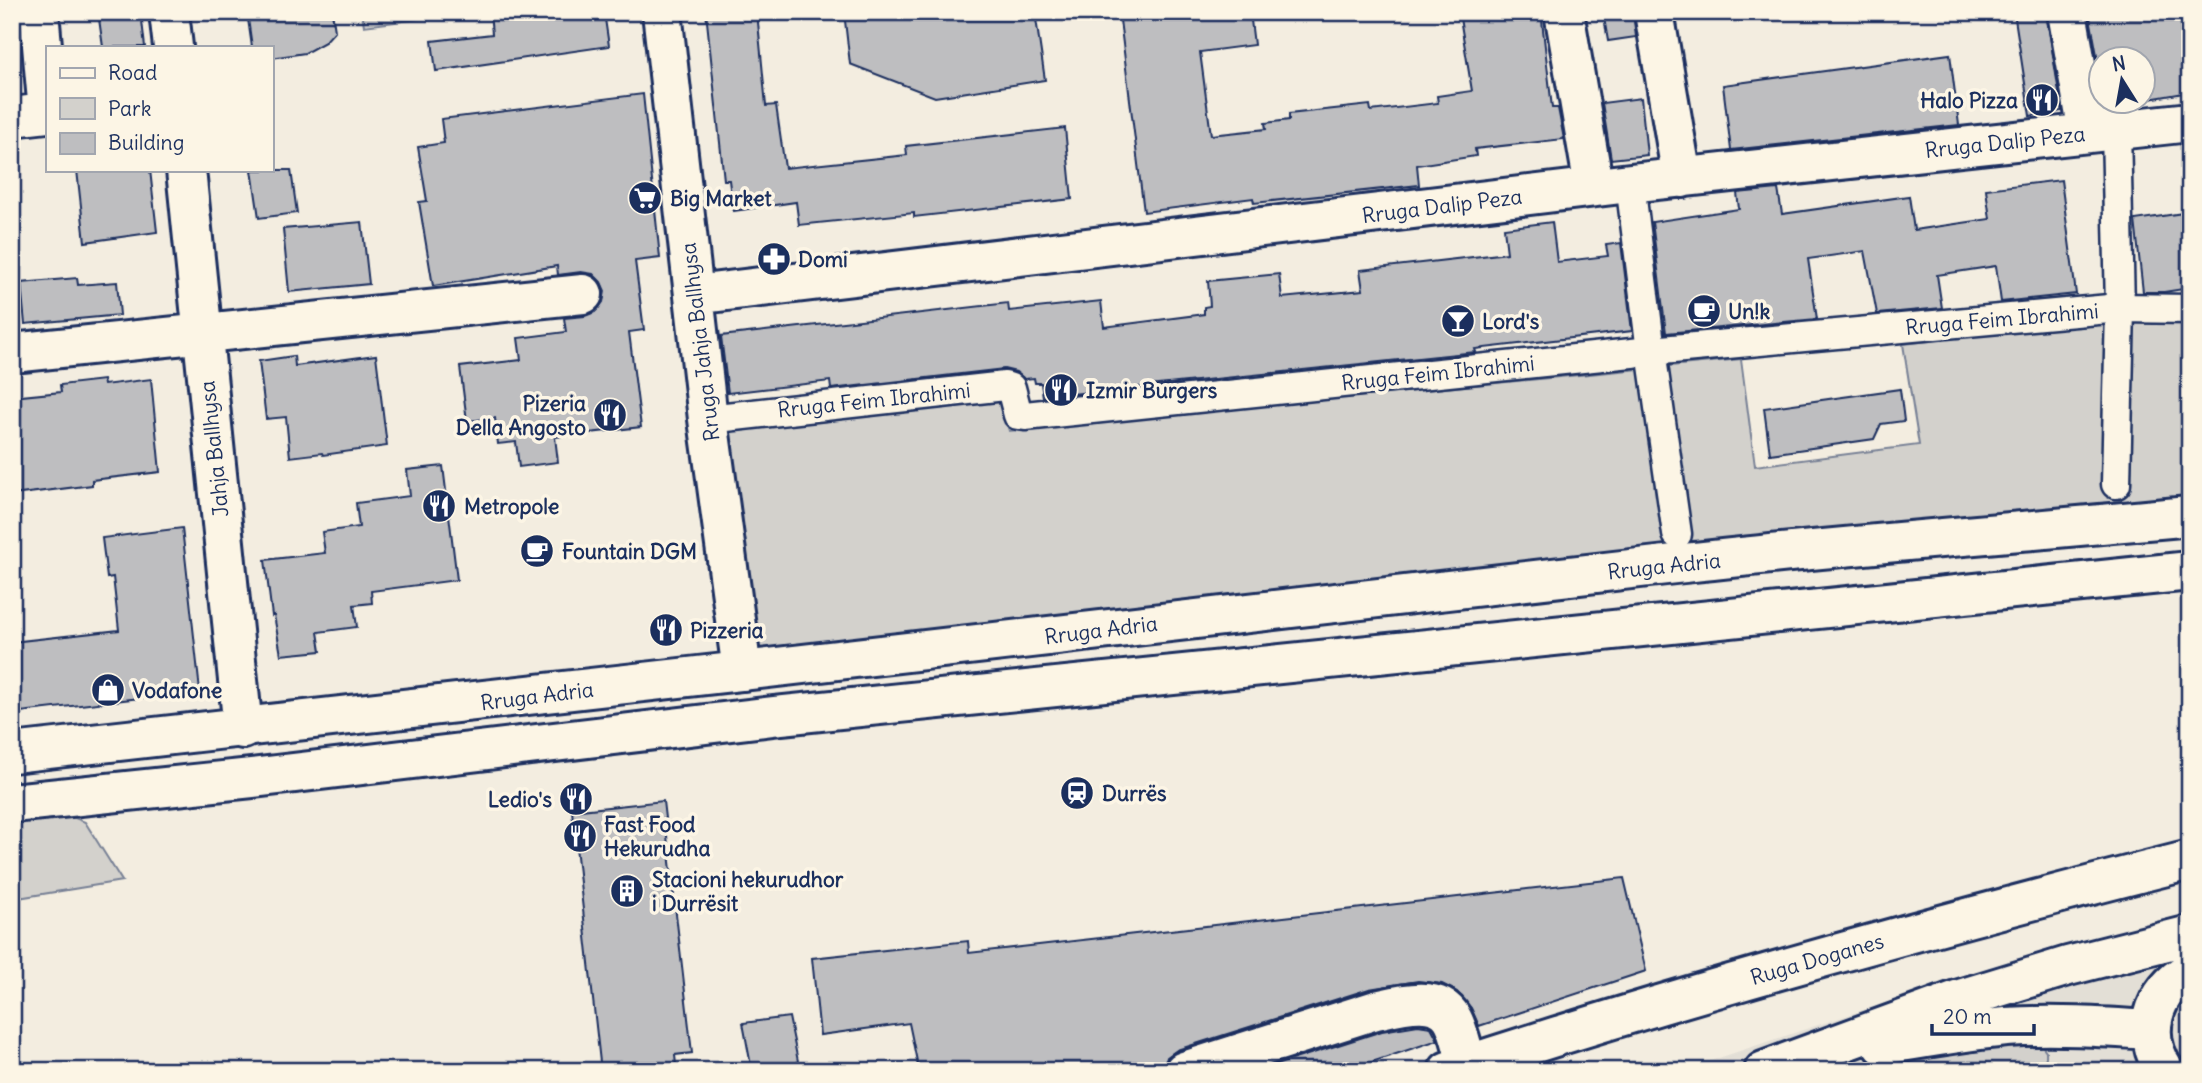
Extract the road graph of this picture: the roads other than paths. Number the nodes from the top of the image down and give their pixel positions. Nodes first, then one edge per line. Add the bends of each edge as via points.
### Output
1 (39, 12) edge
2 (169, 12) edge
3 (662, 12) edge
4 (1564, 12) edge
5 (1654, 12) edge
6 (2067, 12) edge
7 (173, 46) edge
8 (46, 90) edge
9 (46, 113) edge
10 (12, 117) edge
11 (2190, 122) edge
12 (2102, 132) junction
13 (186, 172) edge
14 (1682, 178) junction
15 (1612, 185) junction
16 (583, 294) dead end
17 (694, 295) junction
18 (2120, 308) junction
19 (2190, 309) edge
20 (202, 334) junction
21 (1651, 351) junction
22 (12, 353) edge
23 (708, 419) junction
24 (2116, 484) dead end
25 (2190, 516) edge
26 (1677, 534) dead end
27 (2190, 571) edge
28 (742, 671) junction
29 (243, 729) junction
30 (12, 753) edge
31 (12, 803) edge
32 (2190, 860) edge
33 (2190, 935) edge
34 (2151, 943) junction
35 (2190, 959) edge
36 (2190, 971) edge
37 (2151, 1030) junction
38 (1812, 1055) junction
39 (1457, 1068) edge
40 (1184, 1071) edge
41 (1764, 1071) edge
42 (2165, 1071) edge

1 - 8 street
2 - 7 street
3 - 17 street, Rruga Jahja Ballhysa
4 - 15 street
5 - 14 street
6 - 12 street
9 - 10 street
11 - 12 street, Rruga Dalip Peza
12 - 14 street, Rruga Dalip Peza
12 - 18 street
13 - 20 street, Jahja Ballhysa
14 - 15 street, Rruga Dalip Peza
15 - 17 street, Rruga Dalip Peza
15 - 21 street
16 - 20 street
17 - 23 street, Rruga Jahja Ballhysa
18 - 19 street, Rruga Feim Ibrahimi
18 - 21 street, Rruga Feim Ibrahimi
18 - 24 street
20 - 22 street
20 - 29 street, Jahja Ballhysa
21 - 23 street, Rruga Feim Ibrahimi via 1025,416 1018,415 1011,388 1005,386
21 - 26 street
23 - 28 street, Rruga Jahja Ballhysa
25 - 28 street, Rruga Adria via 1681,563
27 - 31 street via 773,716
28 - 29 street, Rruga Adria
29 - 30 street, Rruga Adria
32 - 39 street, Ruga Doganes via 1722,985
33 - 34 street
34 - 35 street via 2172,947
34 - 38 street via 1957,1000
36 - 37 street via 2161,996
37 - 38 street via 2008,1027
37 - 42 street
38 - 41 street
39 - 40 street via 1453,1018 1444,1008 1408,1003

